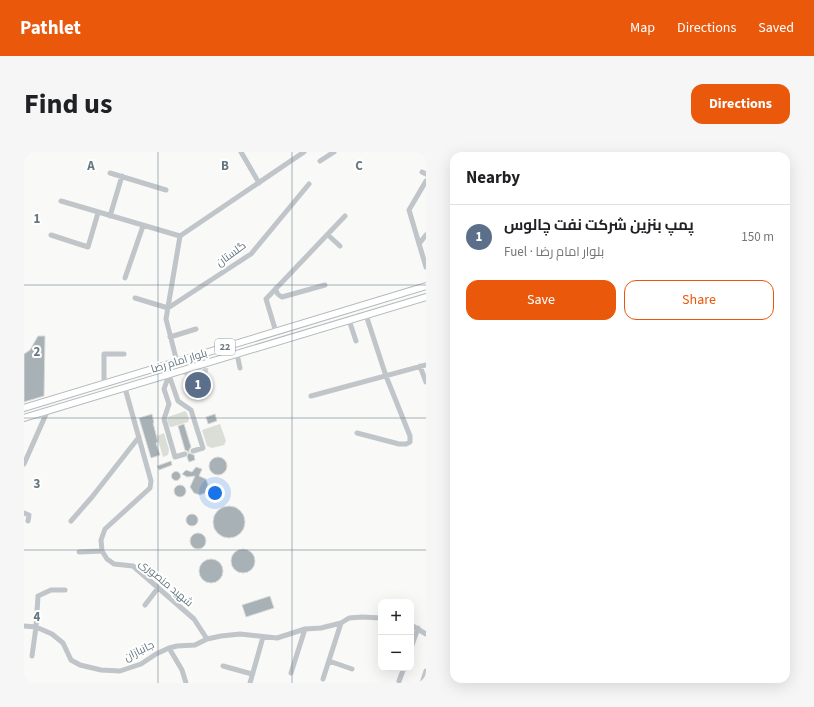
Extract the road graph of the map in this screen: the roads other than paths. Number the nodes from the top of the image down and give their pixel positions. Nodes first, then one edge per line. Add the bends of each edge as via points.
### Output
1 (241, 152) edge
2 (304, 152) edge
3 (334, 152) edge
4 (320, 161) dead end
5 (110, 173) dead end
6 (122, 176) junction
7 (426, 181) edge
8 (259, 183) junction
9 (309, 184) dead end
10 (166, 190) dead end
11 (61, 201) dead end
12 (98, 213) junction
13 (110, 216) junction
14 (345, 216) dead end
15 (143, 226) junction
16 (51, 235) dead end
17 (328, 235) junction
18 (426, 235) edge
19 (180, 236) junction
20 (419, 244) junction
21 (340, 246) dead end
22 (426, 267) edge
23 (125, 278) dead end
24 (325, 285) dead end
25 (426, 286) edge
26 (276, 288) junction
27 (426, 297) edge
28 (135, 298) dead end
29 (168, 308) junction
30 (366, 315) junction
31 (349, 320) junction
32 (196, 329) dead end
33 (276, 332) junction
34 (170, 337) junction
35 (356, 340) dead end
36 (234, 345) junction
37 (124, 354) dead end
38 (237, 354) junction
39 (177, 362) junction
40 (426, 365) edge
41 (166, 366) junction
42 (420, 366) junction
43 (240, 368) dead end
44 (169, 375) junction
45 (386, 376) junction
46 (426, 382) edge
47 (104, 384) junction
48 (125, 388) junction
49 (311, 396) dead end
50 (24, 408) edge
51 (47, 412) junction
52 (24, 418) edge
53 (357, 433) dead end
54 (139, 437) junction
55 (193, 451) dead end
56 (185, 454) dead end
57 (24, 464) edge
58 (24, 513) edge
59 (28, 521) dead end
60 (71, 521) dead end
61 (102, 551) junction
62 (79, 552) dead end
63 (158, 588) junction
64 (65, 590) dead end
65 (145, 605) dead end
66 (378, 618) edge
67 (341, 623) junction
68 (24, 626) edge
69 (414, 626) edge
70 (36, 627) junction
71 (305, 628) junction
72 (418, 628) junction
73 (426, 634) edge
74 (264, 636) junction
75 (207, 639) junction
76 (414, 639) edge
77 (169, 648) junction
78 (32, 656) dead end
79 (329, 661) junction
80 (223, 666) dead end
81 (352, 669) dead end
82 (403, 671) edge
83 (426, 671) edge
84 (291, 673) dead end
85 (252, 674) junction
86 (323, 679) dead end
87 (399, 681) dead end
88 (186, 683) edge
89 (250, 683) edge
90 (422, 683) edge

1 - 8 street
2 - 8 street
3 - 4 street
5 - 6 street
6 - 10 street
6 - 13 street
7 - 20 street via 408,210
8 - 19 street
9 - 29 street, گلستان via 251,254
11 - 12 street
12 - 13 street
12 - 16 street via 88,247
13 - 15 street
14 - 17 street
15 - 19 street
15 - 23 street
17 - 21 street
17 - 26 street
18 - 20 street
19 - 29 street
20 - 22 street
24 - 26 street via 282,297 278,295
25 - 33 main road, بلوار امام رضا / 22
26 - 33 street via 266,299
27 - 30 main road, بلوار امام رضا
28 - 29 street
29 - 34 street via 166,318
30 - 31 main road, بلوار امام رضا
30 - 45 street
31 - 35 street
31 - 38 main road, بلوار امام رضا
32 - 34 street
33 - 36 main road, بلوار امام رضا / 22
34 - 39 street
36 - 38 main road
36 - 39 main road, بلوار امام رضا / 22
37 - 47 street via 104,354
38 - 43 street
38 - 44 main road, بلوار امام رضا
39 - 41 main road, بلوار امام رضا / 22
40 - 42 street
41 - 44 main road
41 - 47 main road, بلوار امام رضا / 22
42 - 45 street
42 - 46 street
44 - 48 main road, بلوار امام رضا
44 - 55 street via 178,401 191,410 203,448
44 - 56 street via 164,389 169,404 164,419 175,457
45 - 49 street
45 - 53 street via 410,436 410,442 399,444
47 - 50 main road, بلوار امام رضا / 22
48 - 51 main road, بلوار امام رضا
48 - 54 street
51 - 52 main road, بلوار امام رضا
51 - 57 street
54 - 60 street
54 - 61 street via 151,481 150,488 105,529 101,540
58 - 59 street via 29,515
61 - 62 street
61 - 63 street, شهید منصوری via 114,564 133,566
63 - 65 street
63 - 75 street, شهید منصوری via 194,619
64 - 70 street via 51,590 38,596
66 - 67 street, جانبازان via 349,618
67 - 71 street, جانبازان via 321,628
67 - 79 street
68 - 70 street, جانبازان
69 - 72 street
70 - 77 street, جانبازان via 52,634 63,643 71,660 101,670 120,671 141,664
70 - 78 street
71 - 74 street, جانبازان via 277,638
71 - 84 street
72 - 73 street
72 - 76 street
74 - 75 street, جانبازان via 240,634
74 - 85 street
75 - 77 street, جانبازان via 195,645
77 - 88 street via 182,670
79 - 81 street
79 - 86 street
80 - 85 street
82 - 87 street
83 - 90 street
85 - 89 street

